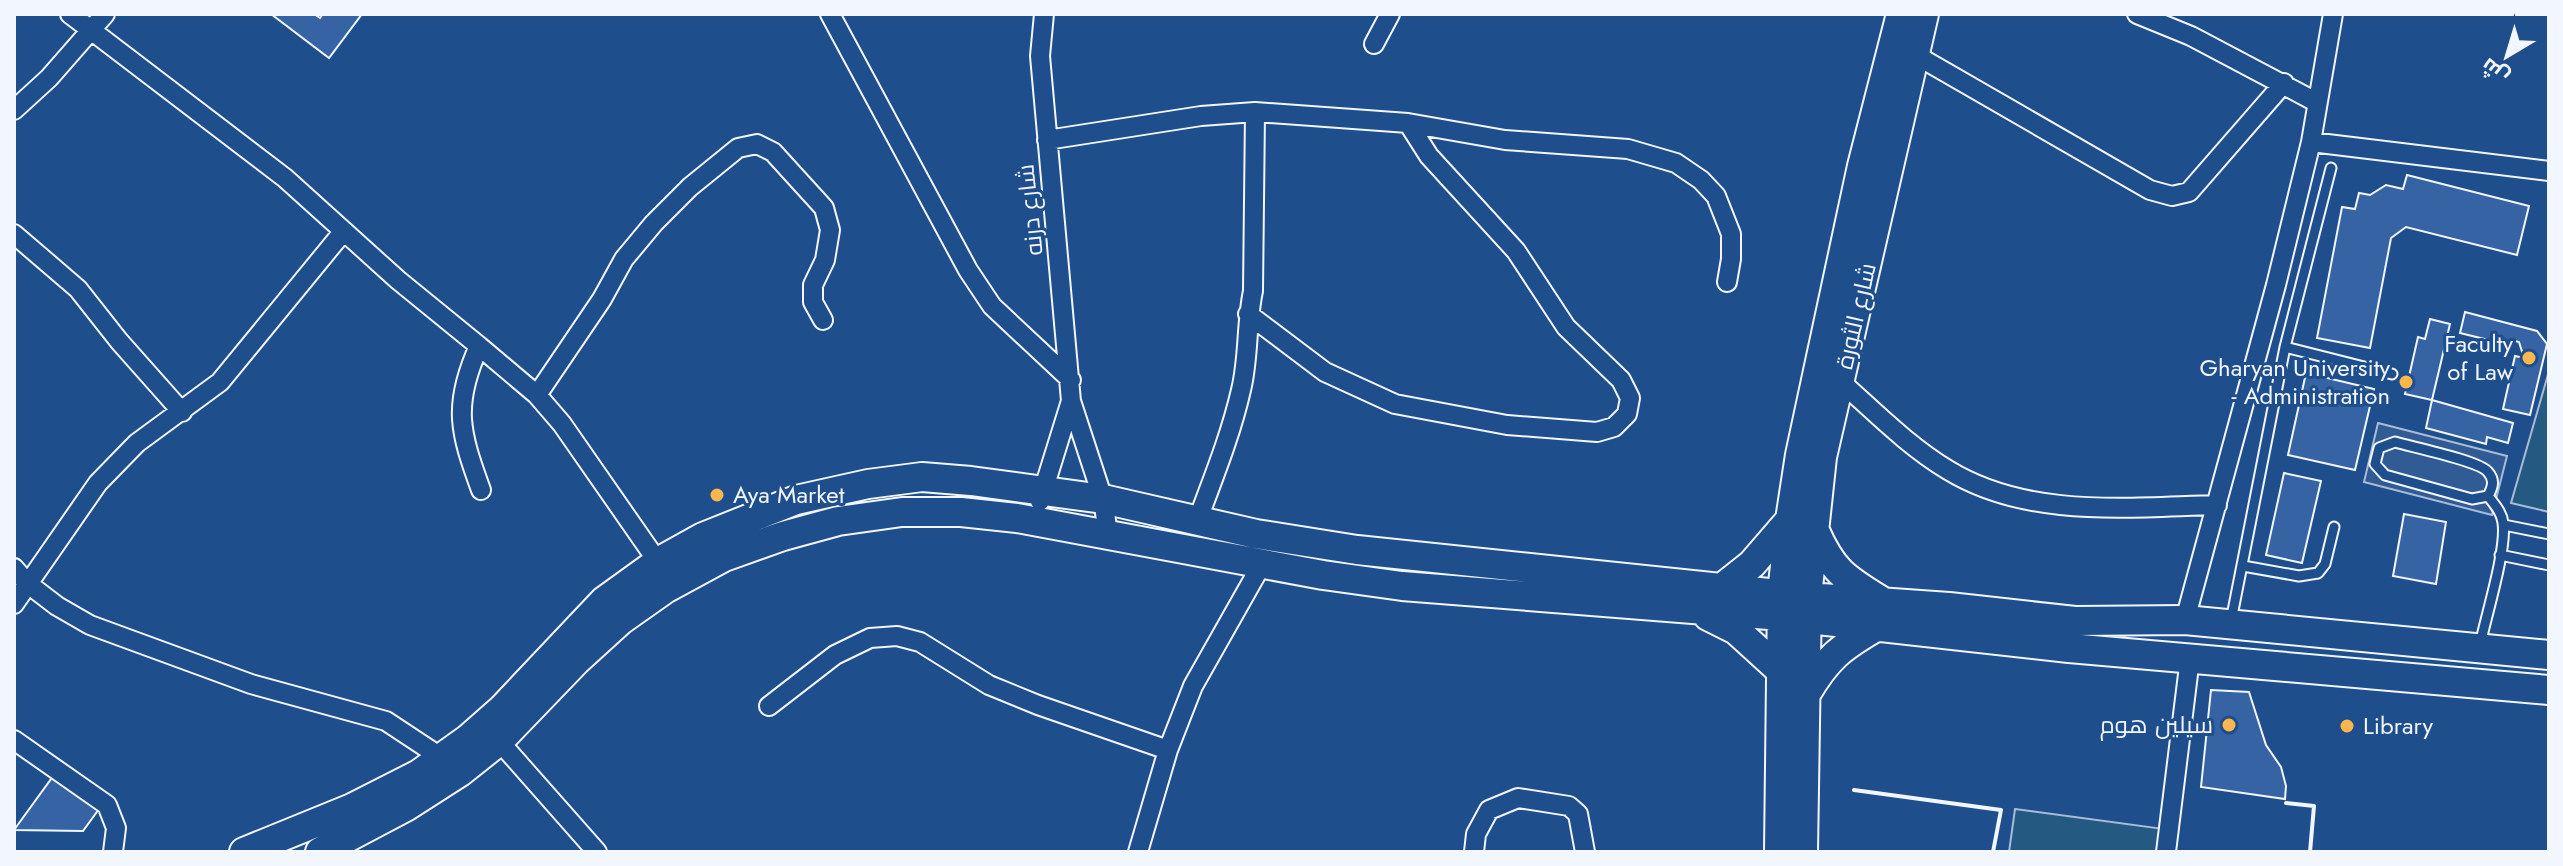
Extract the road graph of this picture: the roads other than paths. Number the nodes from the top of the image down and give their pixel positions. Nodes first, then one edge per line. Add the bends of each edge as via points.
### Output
1 (70, 14) edge
2 (105, 14) edge
3 (830, 14) edge
4 (1044, 14) edge
5 (1390, 14) edge
6 (1901, 14) edge
7 (1924, 14) edge
8 (2137, 14) edge
9 (2333, 14) edge
10 (91, 30) junction
11 (1374, 44) dead end
12 (1904, 49) junction
13 (2284, 83) junction
14 (2316, 102) junction
15 (14, 110) edge
16 (1255, 112) junction
17 (1408, 123) junction
18 (1047, 140) junction
19 (2311, 142) junction
20 (2331, 168) dead end
21 (2549, 171) edge
22 (343, 232) junction
23 (14, 234) edge
24 (1727, 282) dead end
25 (1248, 314) junction
26 (823, 320) dead end
27 (479, 346) junction
28 (2285, 347) junction
29 (2392, 374) dead end
30 (1071, 380) junction
31 (1840, 381) junction
32 (537, 395) junction
33 (1071, 401) junction
34 (182, 412) junction
35 (481, 490) dead end
36 (1044, 491) junction
37 (2488, 496) junction
38 (1103, 499) junction
39 (2217, 505) junction
40 (1198, 519) junction
41 (1034, 520) junction
42 (2504, 525) junction
43 (1802, 526) junction
44 (2334, 527) dead end
45 (1108, 534) junction
46 (2549, 534) edge
47 (2500, 555) junction
48 (658, 562) junction
49 (1262, 564) junction
50 (2549, 565) edge
51 (2243, 566) junction
52 (14, 568) edge
53 (27, 583) junction
54 (1723, 587) junction
55 (14, 604) edge
56 (1794, 606) junction
57 (1697, 610) junction
58 (1880, 615) junction
59 (2185, 620) junction
60 (2231, 624) junction
61 (2480, 646) junction
62 (2549, 655) edge
63 (2190, 658) junction
64 (1781, 671) junction
65 (2549, 690) edge
66 (1805, 695) junction
67 (769, 706) dead end
68 (14, 740) edge
69 (499, 741) junction
70 (1168, 750) junction
71 (442, 758) junction
72 (358, 831) edge
73 (113, 852) edge
74 (244, 852) edge
75 (320, 852) edge
76 (597, 852) edge
77 (1138, 852) edge
78 (1474, 852) edge
79 (1585, 852) edge
80 (1779, 852) edge
81 (1803, 852) edge
82 (2166, 852) edge

1 - 10 street
2 - 10 street
3 - 30 street via 968,270 992,306
4 - 18 street, شارع درنه via 1040,56
5 - 11 street
6 - 12 main road, شارع الثورة
7 - 12 main road, شارع الثورة
8 - 13 street
9 - 14 street
10 - 15 street
10 - 22 street via 285,178
12 - 13 street via 2150,190 2172,196 2189,192
12 - 31 main road, شارع الثورة
12 - 43 main road, شارع الثورة via 1862,166 1800,455
13 - 14 street
14 - 19 street
16 - 17 street
16 - 18 street
16 - 25 street via 1253,291
17 - 24 street via 1505,140 1628,149 1676,163 1701,180 1726,216 1731,234
17 - 25 street via 1429,156 1516,251 1566,327 1621,380 1630,398 1627,414 1614,427 1597,432 1507,425 1395,404 1325,372
18 - 30 street, شارع درنه
19 - 21 street
19 - 39 street
20 - 28 lane
22 - 27 street
22 - 34 street via 220,382
23 - 34 street via 78,289
25 - 40 street via 1242,387
26 - 32 street via 813,302 813,285 825,260 830,230 824,208 773,152 757,144 738,148 690,187 624,259
27 - 32 street
27 - 35 street via 466,375 461,416 463,441
28 - 29 lane
28 - 51 lane
30 - 33 street, شارع درنه
31 - 39 street via 1949,471 2013,497 2067,506
31 - 43 main road, شارع الثورة
32 - 48 street
33 - 36 street, شارع درنه
33 - 38 street, شارع درنه
34 - 53 street via 137,443 98,483
36 - 38 main road
36 - 41 street, شارع درنه
36 - 48 main road via 922,477 868,484 796,500 703,537
37 - 37 lane via 2492,479 2482,465 2395,442 2379,448 2375,464 2385,475 2472,499
37 - 42 lane
38 - 40 main road
38 - 45 street, شارع درنه
39 - 59 street
40 - 54 main road via 1357,550
41 - 45 main road
41 - 69 main road via 902,512 838,521 724,557 621,620
42 - 46 lane
42 - 47 lane
43 - 54 main road
43 - 56 main road, شارع الثورة
43 - 58 main road
44 - 51 lane via 2318,573 2299,576
45 - 49 main road
47 - 50 lane
47 - 61 lane
48 - 71 main road via 604,601 502,709
49 - 57 main road via 1402,586
49 - 70 street via 1193,686
51 - 60 lane
52 - 53 street
53 - 55 street
53 - 71 street via 90,625 251,684 386,721
54 - 56 main road
56 - 57 main road
56 - 58 main road
56 - 64 main road
56 - 66 main road
57 - 64 main road via 1736,630
58 - 59 main road
58 - 63 main road
58 - 66 main road via 1832,655
59 - 60 main road
60 - 61 main road
61 - 62 main road
63 - 65 main road
63 - 82 street
64 - 80 main road
66 - 81 main road
67 - 70 street via 835,655 870,638 897,636 920,642 989,685
68 - 73 street via 107,805 116,828
69 - 72 main road via 447,781
69 - 76 street
70 - 77 street
71 - 72 main road
72 - 74 main road
72 - 75 main road
78 - 79 street via 1476,834 1489,810 1518,798 1569,806 1578,814

